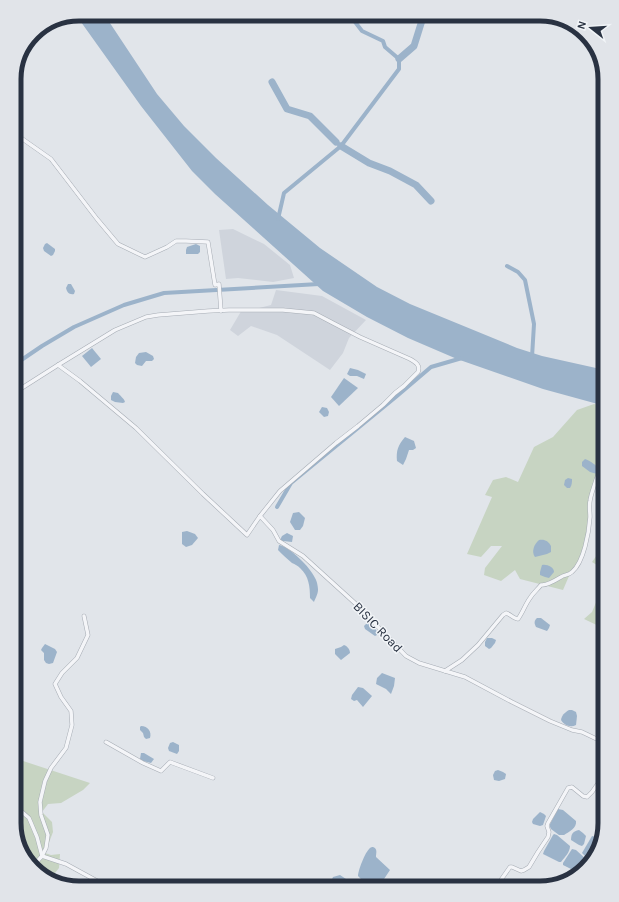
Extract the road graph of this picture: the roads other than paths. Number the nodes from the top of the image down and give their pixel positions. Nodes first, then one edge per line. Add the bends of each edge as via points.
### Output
1 (21, 138) edge
2 (221, 310) junction
3 (58, 365) junction
4 (21, 389) edge
5 (598, 474) edge
6 (260, 516) junction
7 (84, 616) dead end
8 (445, 671) junction
9 (598, 740) edge
10 (106, 742) dead end
11 (213, 778) dead end
12 (598, 783) edge
13 (21, 811) edge
14 (42, 856) junction
15 (36, 862) edge
16 (97, 881) edge
17 (500, 881) edge

1 - 2 street via 51,159 118,244 145,257 176,241 208,242 215,284 219,284
2 - 3 street via 146,317 115,330
2 - 6 street via 314,312 360,337 410,359 419,367 418,372 383,405 280,491
3 - 4 street
3 - 6 street via 80,380 136,428 247,535
5 - 8 street via 590,501 586,542 580,561 572,573 533,592 518,619 506,613 503,615 478,645
6 - 8 street, BISIC Road via 279,541 303,556 357,605 406,656
7 - 14 street via 88,636 77,658 62,672 55,684 71,710 72,725 66,748 51,768 43,788 41,815 48,835
8 - 9 street, BISIC Road via 465,677 550,721
10 - 11 street via 161,771 170,762
12 - 17 street via 587,797 572,787 568,788 548,823 548,837 530,867 521,871 510,867
13 - 14 street via 29,818
14 - 15 street
14 - 16 street via 66,864

